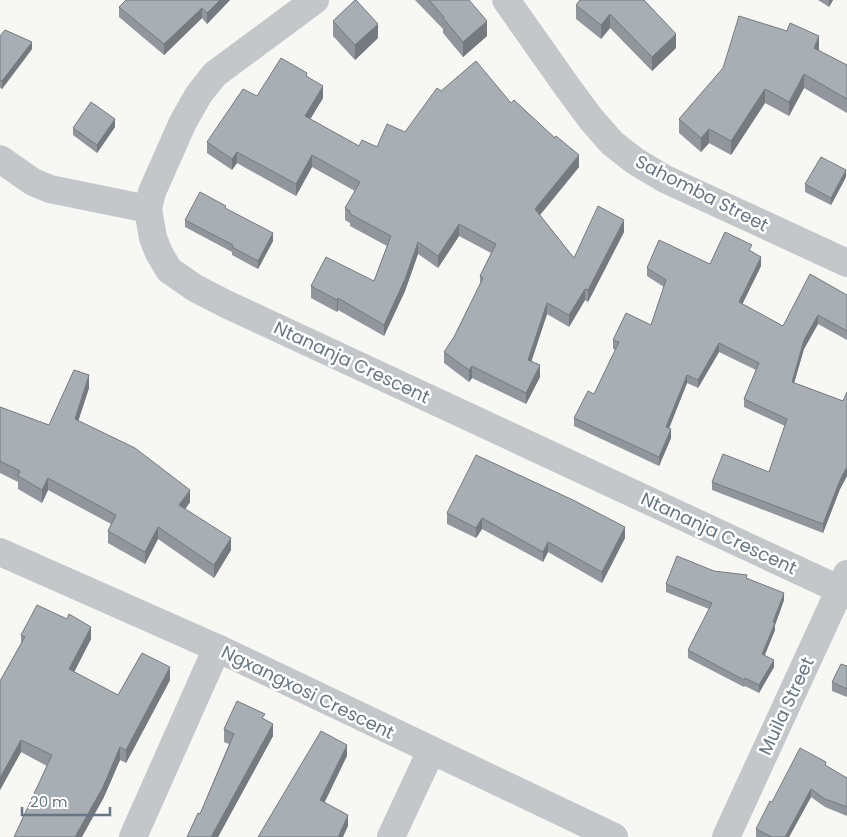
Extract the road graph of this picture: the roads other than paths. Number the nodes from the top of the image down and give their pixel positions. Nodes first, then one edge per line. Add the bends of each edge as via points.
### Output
1 (315, 0) edge
2 (506, 0) edge
3 (0, 159) edge
4 (148, 209) junction
5 (847, 263) edge
6 (0, 553) edge
7 (845, 586) edge
8 (217, 648) junction
9 (431, 751) junction
10 (133, 837) edge
11 (391, 837) edge
12 (614, 837) edge
13 (726, 837) edge

1 - 4 street, Ntananja Crescent via 215,74 199,94 183,122 152,192
2 - 5 street, Sahomba Street via 591,119 612,143 665,179
3 - 4 street via 33,182 50,189
4 - 7 street, Ntananja Crescent via 153,238 169,270 195,288
6 - 8 street, Ngxangxosi Crescent
7 - 13 street, Muila Street
8 - 9 street, Ngxangxosi Crescent
8 - 10 street
9 - 11 street
9 - 12 street, Ngxangxosi Crescent

